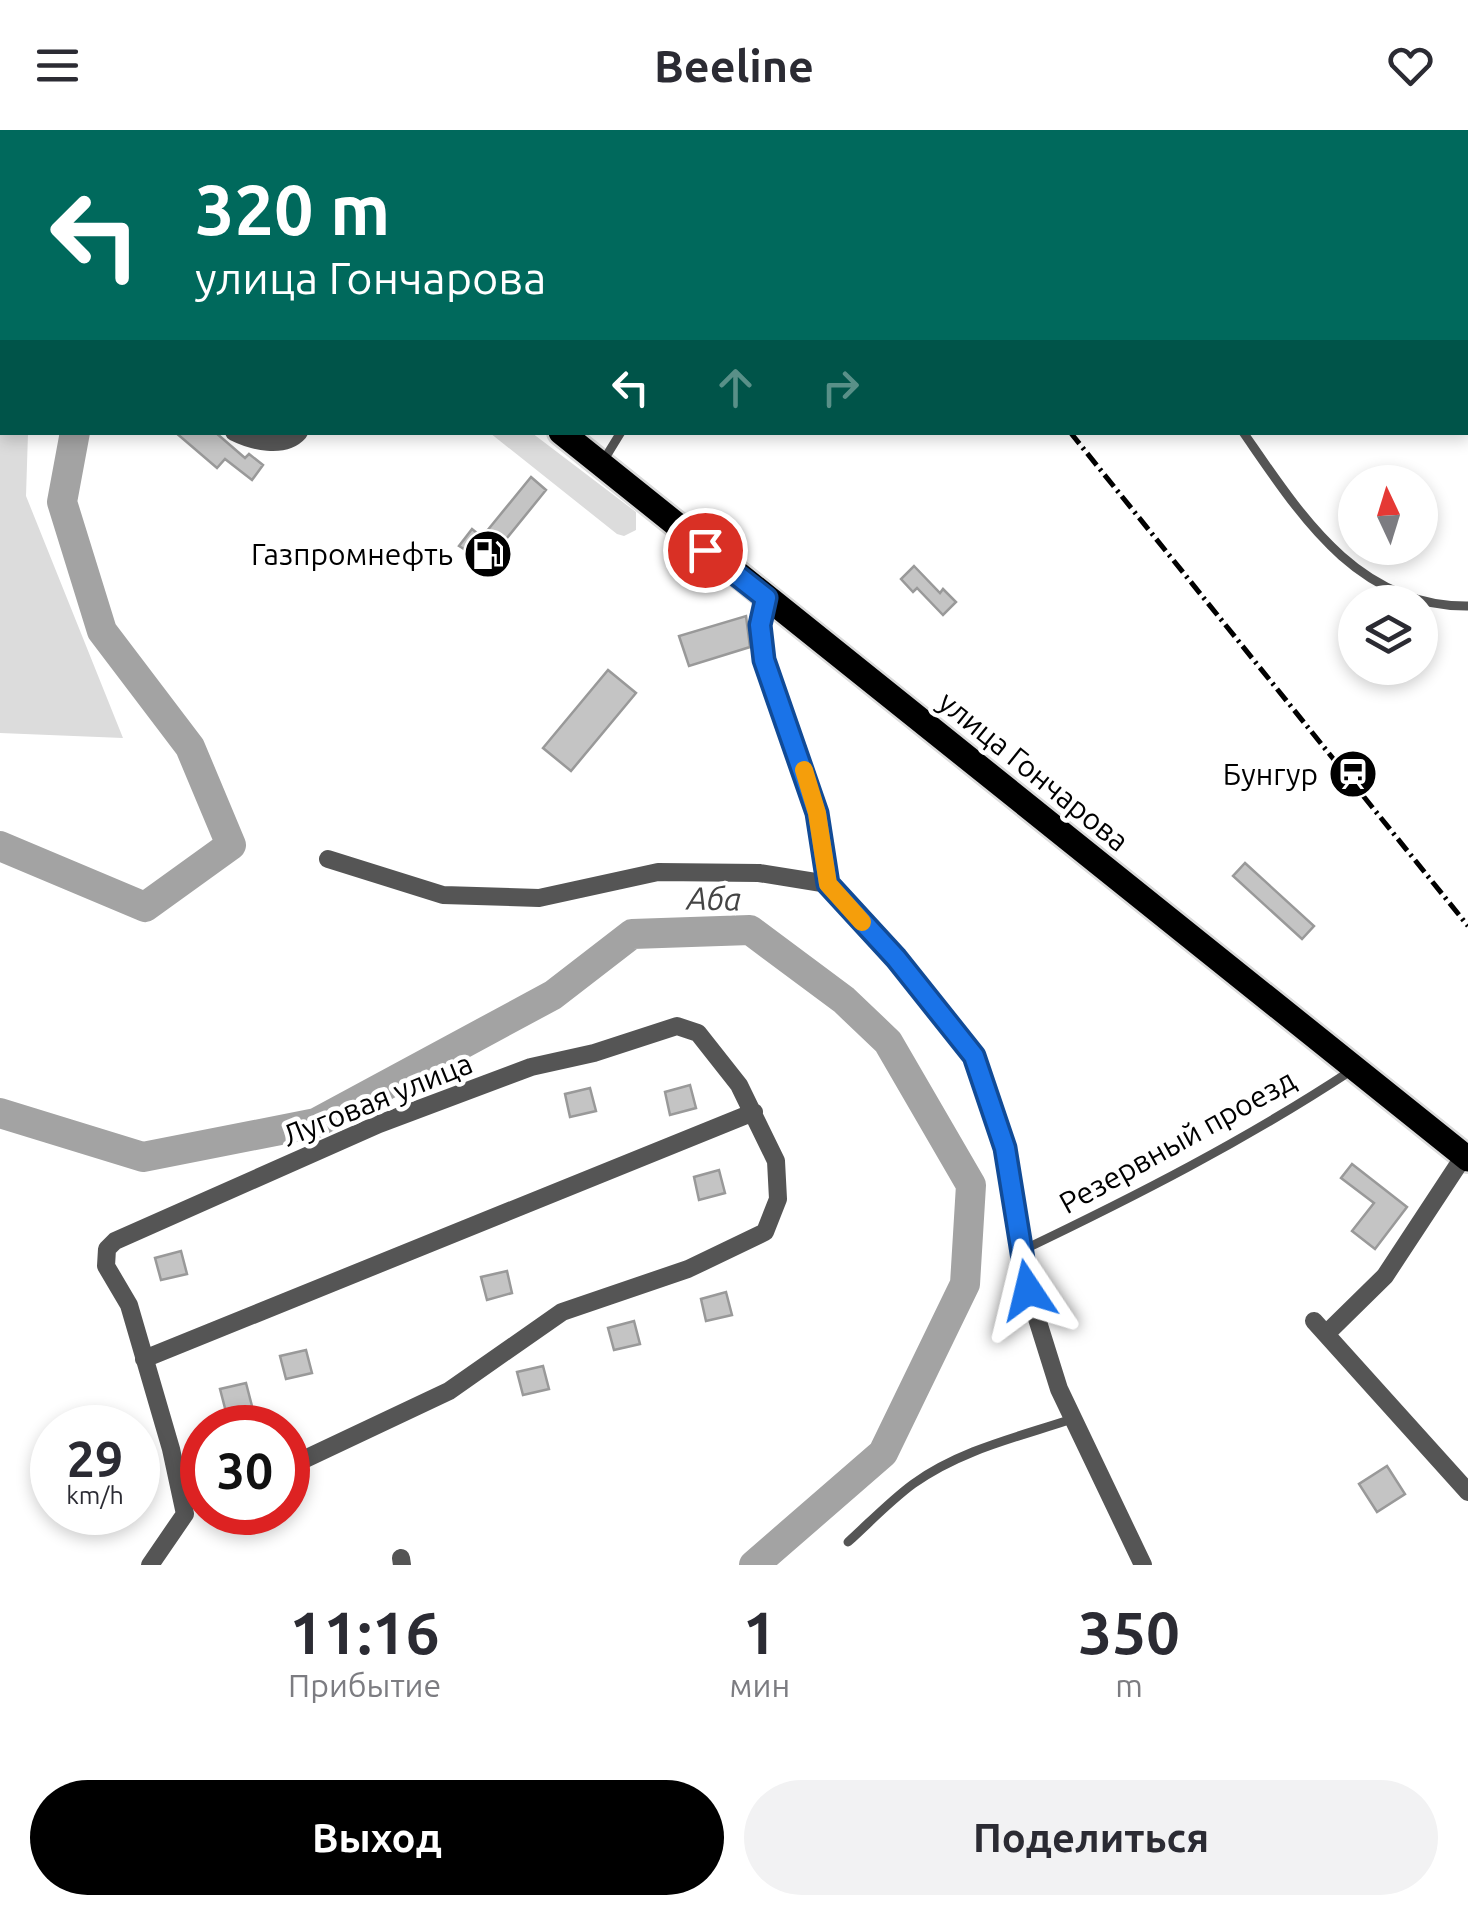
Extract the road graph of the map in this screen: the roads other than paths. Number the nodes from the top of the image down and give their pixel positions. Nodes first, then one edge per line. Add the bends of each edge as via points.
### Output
1 (248, 435) edge
2 (297, 435) edge
3 (565, 435) edge
4 (619, 435) edge
5 (1245, 435) edge
6 (601, 465) junction
7 (766, 598) junction
8 (1468, 606) edge
9 (328, 859) dead end
10 (828, 884) junction
11 (1355, 1069) junction
12 (754, 1112) junction
13 (1466, 1158) edge
14 (1021, 1252) junction
15 (144, 1359) junction
16 (1072, 1419) junction
17 (310, 1456) edge
18 (1468, 1492) edge
19 (180, 1495) edge
20 (180, 1521) edge
21 (848, 1542) dead end
22 (150, 1565) edge
23 (1143, 1565) edge

1 - 2 street via 281,442
3 - 6 main road, улица Гончарова
4 - 6 lane
5 - 8 lane via 1303,519 1362,575 1432,606
6 - 7 main road, улица Гончарова
7 - 10 street via 760,625 764,660 817,813
7 - 11 main road, улица Гончарова
9 - 10 street via 443,895 539,898 658,872 758,873
10 - 14 street via 974,1056 1005,1148
11 - 13 main road, улица Гончарова
11 - 14 lane, Резервный проезд via 1177,1176
12 - 15 street
12 - 15 street, Луговая улица via 710,1046 677,1026 531,1067 379,1124 107,1248 106,1266 129,1305
12 - 17 street, Луговая улица via 776,1161 778,1199 765,1232 688,1269 562,1312 449,1392
13 - 18 street via 1386,1276 1320,1327
14 - 16 street
15 - 19 street, Луговая улица
16 - 21 lane via 940,1468
16 - 23 street
20 - 22 street

